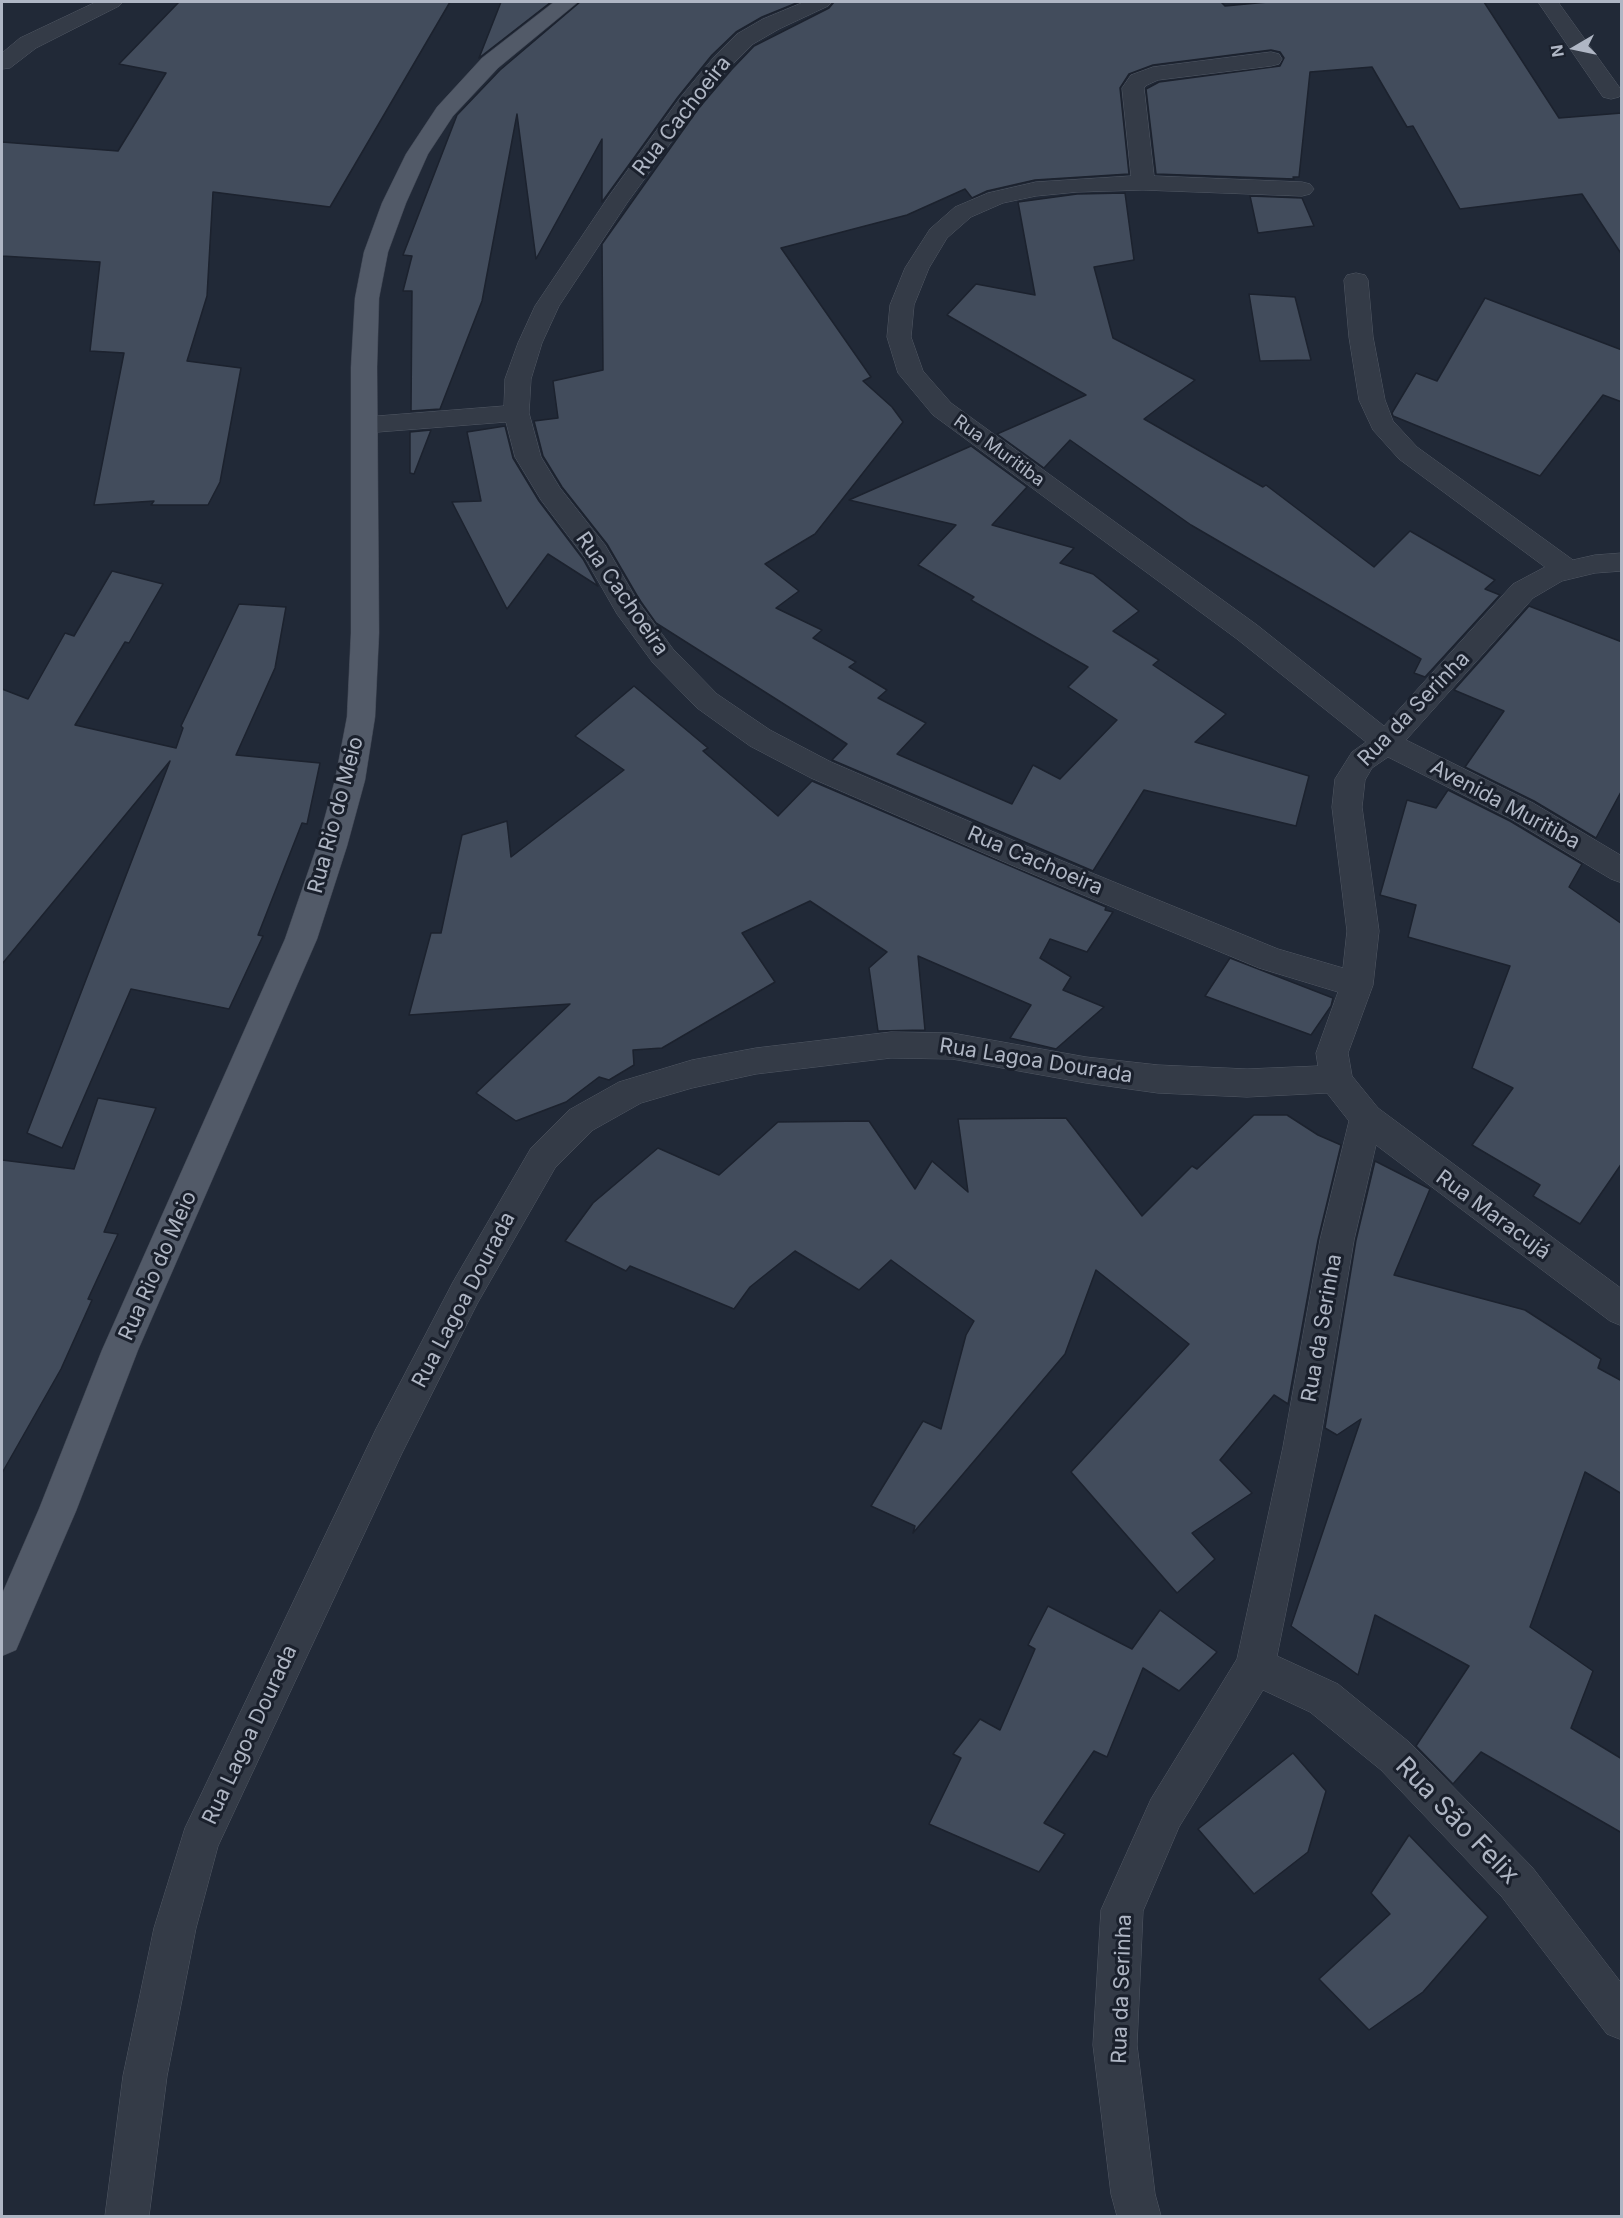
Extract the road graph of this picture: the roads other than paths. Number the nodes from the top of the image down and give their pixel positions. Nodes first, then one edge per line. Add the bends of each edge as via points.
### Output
1 (112, 2) edge
2 (567, 2) edge
3 (821, 2) edge
4 (1548, 2) edge
5 (1271, 59) dead end
6 (2, 63) edge
7 (1611, 92) dead end
8 (1143, 183) junction
9 (1302, 189) dead end
10 (1356, 279) dead end
11 (516, 413) junction
12 (365, 425) junction
13 (1622, 562) edge
14 (1568, 570) junction
15 (1386, 743) junction
16 (1622, 871) edge
17 (1357, 985) junction
18 (1336, 1079) junction
19 (1366, 1118) junction
20 (1622, 1310) edge
21 (2, 1638) edge
22 (1255, 1666) junction
23 (1622, 2019) edge
24 (127, 2217) edge
25 (1139, 2217) edge

1 - 6 street via 28,43
2 - 12 main road, Rua Rio do Meio via 490,63 445,112 417,154 376,252 367,298
3 - 11 street, Rua Cachoeira via 745,39 682,112 547,306 518,379
4 - 7 street
5 - 8 street via 1153,74 1139,80 1133,88
8 - 9 street, Rua Muritiba
8 - 15 street, Rua Muritiba via 1036,189 996,198 963,212 938,234 917,268 902,305 899,337 911,373 942,409 1247,632
10 - 14 street via 1372,400 1382,424 1408,453
11 - 12 street
11 - 17 street, Rua Cachoeira via 528,457 550,494 595,552 627,607 663,656 707,702 760,738 821,770 1270,959
12 - 21 main road, Rua Rio do Meio via 361,717 333,846 301,939 120,1350
13 - 14 street, Rua da Serinha
14 - 15 street, Rua da Serinha via 1523,591
15 - 16 street, Avenida Muritiba via 1522,811
15 - 17 street, Rua da Serinha via 1362,760 1350,779 1347,807 1363,931
17 - 18 street, Rua da Serinha via 1332,1053
18 - 19 street
18 - 24 street, Rua Lagoa Dourada via 1247,1083 1158,1079 952,1046 891,1045 756,1061 692,1074 631,1092 581,1120 543,1158 465,1293 389,1441 199,1842 175,1928 145,2076
19 - 20 street, Rua Maracujá
19 - 22 street, Rua da Serinha via 1337,1240 1301,1447
22 - 23 street, Rua São Felix via 1324,1698 1395,1756 1517,1882
22 - 25 street, Rua da Serinha via 1165,1813 1122,1910 1115,2045 1132,2194

